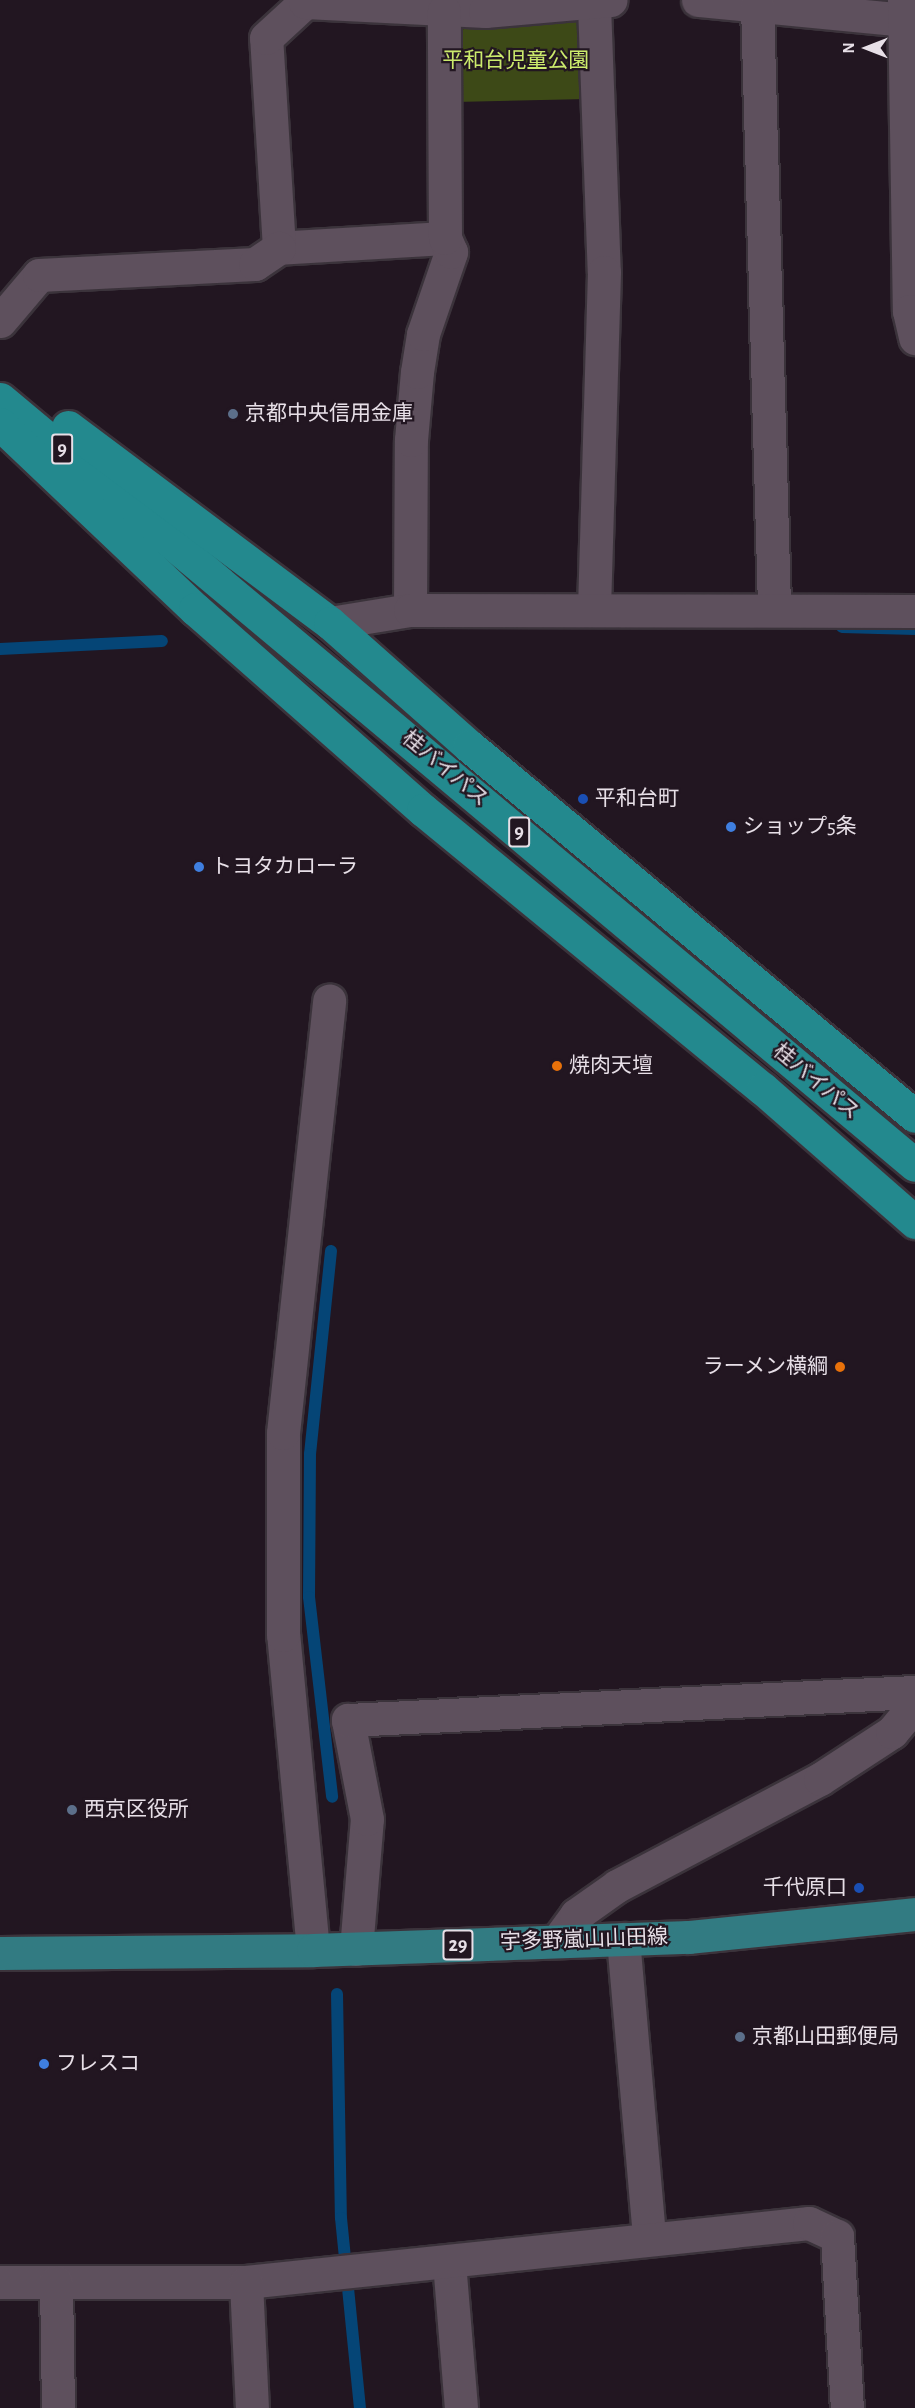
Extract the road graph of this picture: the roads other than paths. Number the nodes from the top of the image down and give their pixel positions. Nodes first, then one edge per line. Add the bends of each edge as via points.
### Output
1 (698, 0) edge
2 (602, 2) edge
3 (485, 5) edge
4 (757, 6) junction
5 (802, 6) edge
6 (904, 10) edge
7 (444, 11) junction
8 (445, 238) junction
9 (279, 248) junction
10 (0, 321) edge
11 (915, 338) edge
12 (0, 381) edge
13 (0, 399) edge
14 (0, 424) edge
15 (594, 606) junction
16 (774, 606) junction
17 (410, 610) junction
18 (915, 611) edge
19 (330, 623) junction
20 (329, 1000) dead end
21 (915, 1116) edge
22 (915, 1165) edge
23 (915, 1221) edge
24 (915, 1692) edge
25 (915, 1705) edge
26 (915, 1914) edge
27 (623, 1939) junction
28 (558, 1940) junction
29 (356, 1949) junction
30 (313, 1950) junction
31 (0, 1953) edge
32 (649, 2239) junction
33 (449, 2262) junction
34 (56, 2282) junction
35 (246, 2282) junction
36 (0, 2283) edge
37 (58, 2408) edge
38 (252, 2408) edge
39 (461, 2408) edge
40 (847, 2408) edge

1 - 4 street
2 - 3 street
2 - 15 street via 604,272
3 - 7 street
4 - 5 street
4 - 16 street
5 - 6 street
6 - 11 street via 909,311
7 - 8 street
7 - 9 street via 305,2 266,38
8 - 9 street
8 - 17 street via 451,252 423,334 416,384
9 - 10 street via 255,264 39,275
12 - 19 highway
13 - 22 highway, 桂バイパス / 9
14 - 23 highway via 195,609 423,810 763,1089
15 - 16 street
15 - 17 street
16 - 18 street
17 - 19 street
19 - 21 highway via 470,746
20 - 30 street via 283,1433 283,1635
24 - 29 street via 348,1720 367,1820
25 - 28 street via 892,1732 820,1779 617,1886 576,1915
26 - 27 main road, 宇多野嵐山山田線 / 29
27 - 28 main road, 宇多野嵐山山田線 / 29
27 - 32 street
28 - 29 main road, 宇多野嵐山山田線 / 29
29 - 30 main road, 宇多野嵐山山田線 / 29
30 - 31 main road, 宇多野嵐山山田線 / 29
32 - 33 street
32 - 40 street via 809,2223 837,2236
33 - 35 street
33 - 39 street
34 - 35 street
34 - 36 street
34 - 37 street
35 - 38 street

